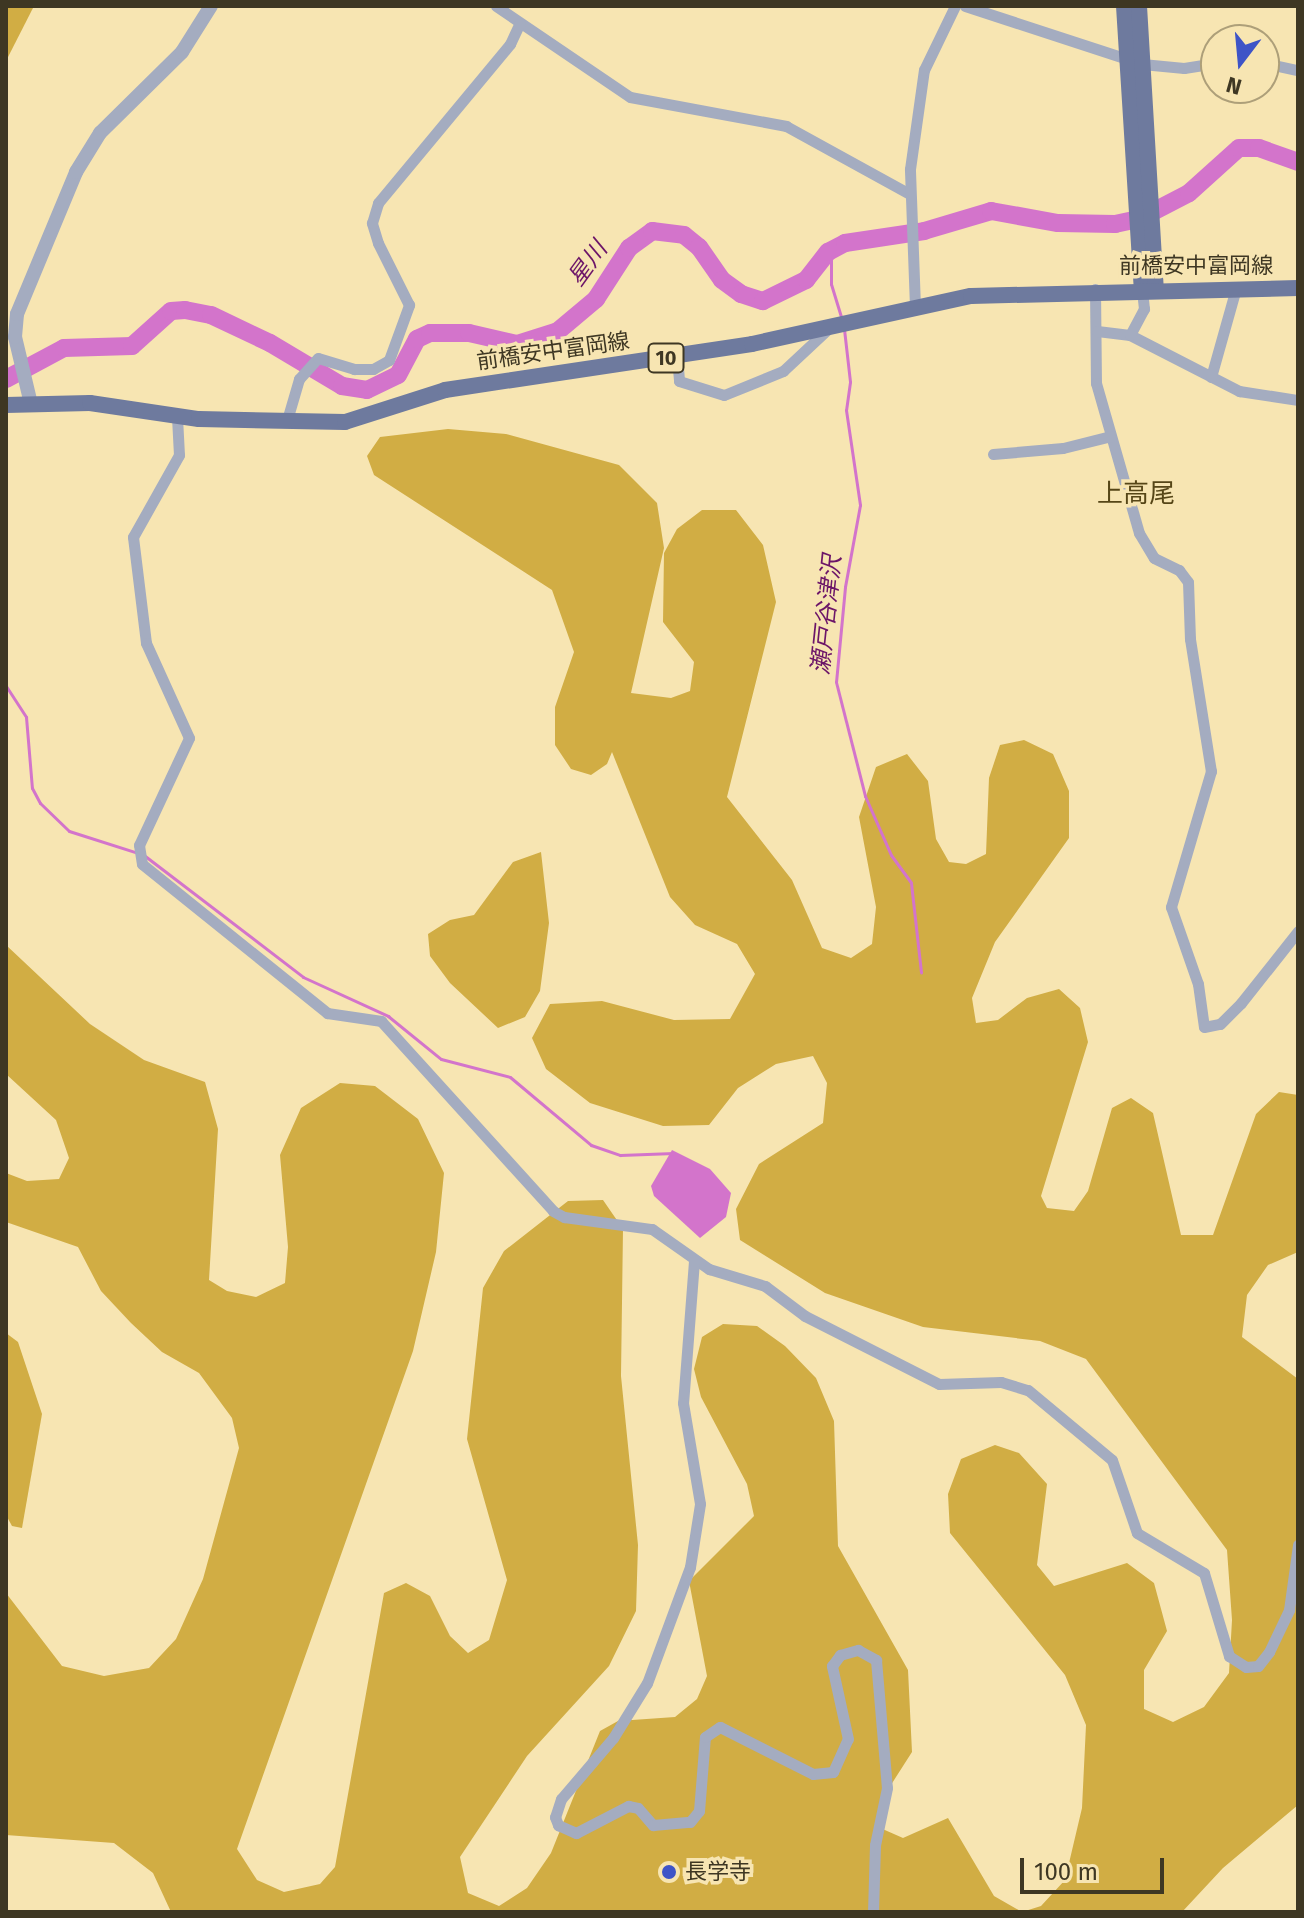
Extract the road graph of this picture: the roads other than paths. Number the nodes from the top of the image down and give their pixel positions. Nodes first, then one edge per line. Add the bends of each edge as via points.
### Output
1 (211, 6) edge
2 (496, 6) edge
3 (955, 6) edge
4 (965, 6) edge
5 (1124, 6) edge
6 (1139, 6) edge
7 (520, 23) junction
8 (1134, 62) junction
9 (1200, 66) edge
10 (908, 193) junction
11 (1236, 288) junction
12 (1298, 288) edge
13 (1095, 289) junction
14 (1149, 289) junction
15 (915, 307) junction
16 (827, 330) junction
17 (1097, 331) junction
18 (1130, 335) junction
19 (677, 357) junction
20 (1211, 377) junction
21 (30, 396) junction
22 (1298, 400) edge
23 (6, 405) edge
24 (177, 417) junction
25 (287, 420) junction
26 (1111, 436) junction
27 (993, 454) dead end
28 (1298, 931) edge
29 (694, 1261) junction
30 (1298, 1545) edge
31 (873, 1912) edge

1 - 21 street via 182,52 100,133 76,172 17,314 15,337
2 - 7 street
3 - 10 street via 922,79
4 - 8 street
5 - 8 main road
6 - 8 main road
7 - 10 street via 630,97 786,126
7 - 25 street via 510,44 378,203 372,223 378,243 409,305 389,360 373,369 354,369 318,358 299,379
8 - 9 street
8 - 14 main road
10 - 15 street
11 - 12 main road, 前橋安中富岡線 / 10
11 - 14 main road, 前橋安中富岡線 / 10
11 - 20 street
13 - 14 main road, 前橋安中富岡線 / 10
13 - 15 main road, 前橋安中富岡線 / 10 via 971,296
13 - 17 street
14 - 18 street
15 - 16 main road, 前橋安中富岡線 / 10
16 - 19 main road, 前橋安中富岡線 / 10
16 - 19 street via 783,371 724,395 679,381
17 - 18 street
17 - 26 street via 1096,383
18 - 20 street
19 - 25 main road, 前橋安中富岡線 / 10 via 445,390 345,422
20 - 22 street via 1239,391
21 - 23 main road, 前橋安中富岡線 / 10
21 - 24 main road, 前橋安中富岡線 / 10
24 - 25 main road, 前橋安中富岡線 / 10
24 - 29 street via 179,455 133,537 146,643 189,738 142,837 138,859 327,1013 381,1021 553,1211 652,1229 678,1243
26 - 27 street via 1063,448
26 - 28 street via 1145,547 1188,582 1190,639 1211,771 1171,907 1198,984 1204,1027 1220,1024 1241,1003
29 - 30 street via 765,1286 805,1316 939,1384 1001,1382 1028,1390 1112,1460 1137,1533 1204,1573 1229,1656 1246,1667 1258,1666 1269,1652 1289,1610
29 - 31 street via 683,1403 700,1504 690,1567 647,1683 613,1738 561,1799 555,1817 558,1825 576,1833 628,1806 638,1808 653,1825 690,1822 699,1811 705,1737 720,1727 799,1769 833,1772 848,1739 832,1666 840,1655 858,1650 876,1660 887,1788 875,1845

